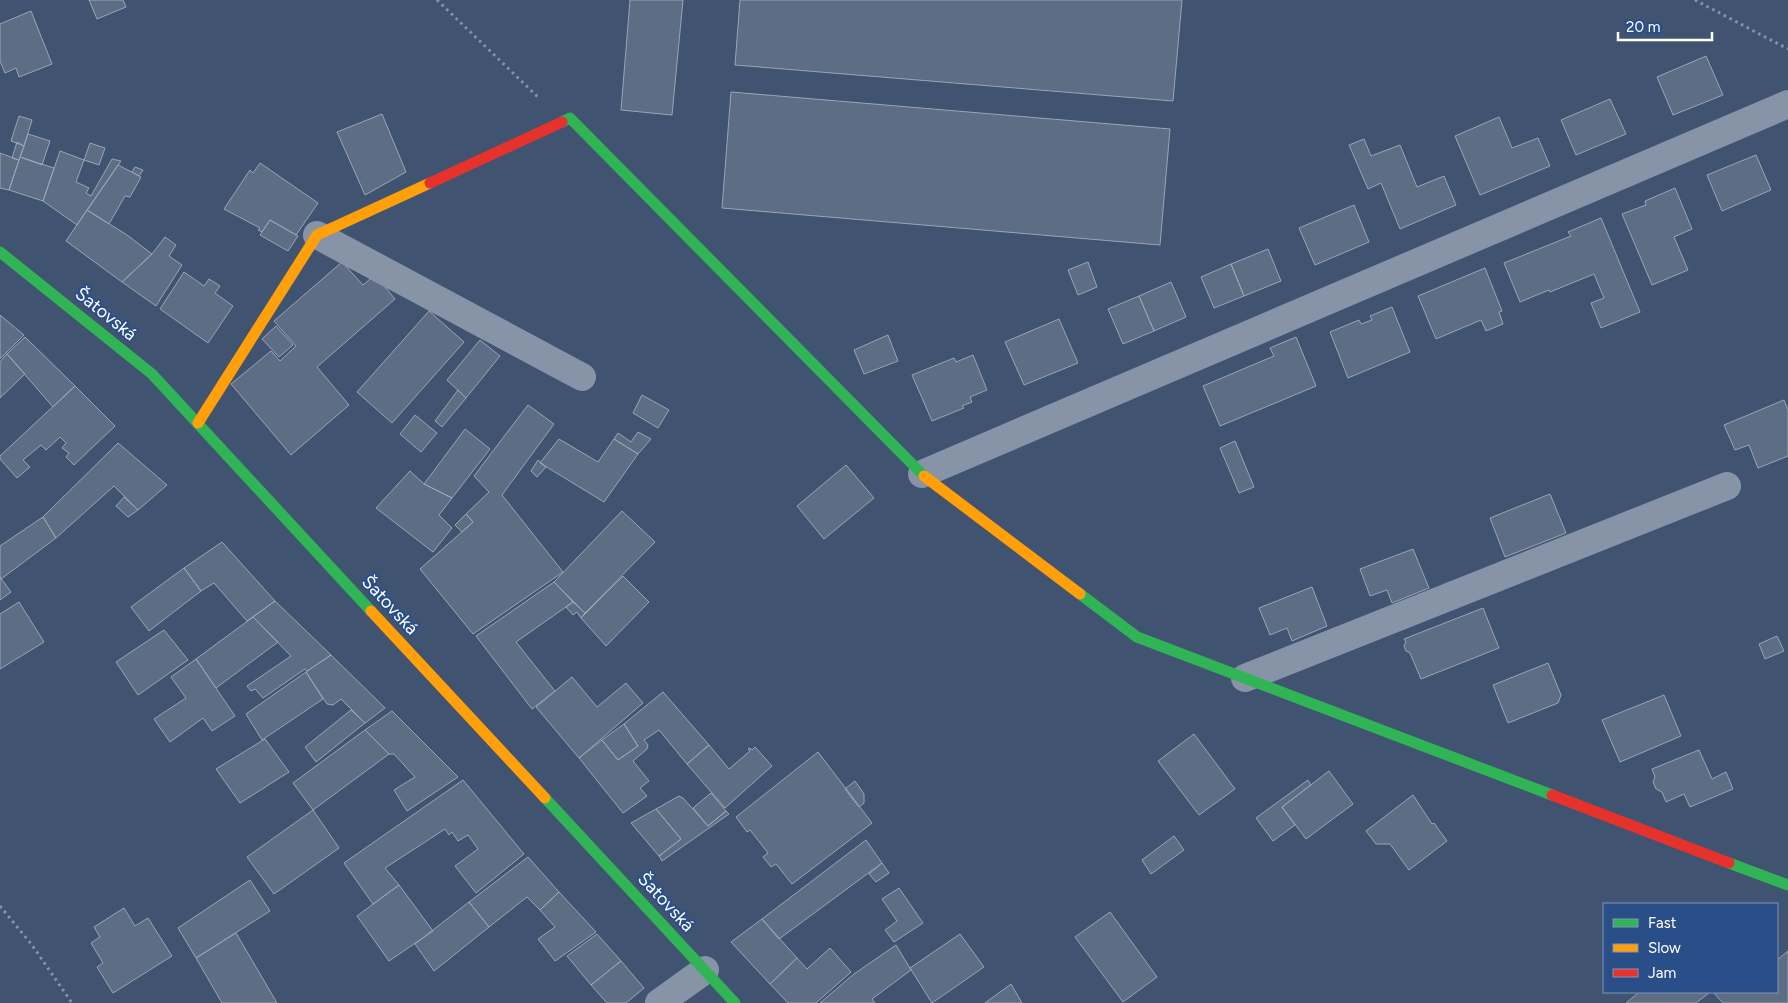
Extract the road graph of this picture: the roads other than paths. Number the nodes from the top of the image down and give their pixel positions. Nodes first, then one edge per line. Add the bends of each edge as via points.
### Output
1 (1788, 104) edge
2 (317, 236) junction
3 (0, 252) edge
4 (582, 377) dead end
5 (198, 423) junction
6 (922, 474) junction
7 (1727, 486) dead end
8 (1246, 678) junction
9 (1788, 885) edge
10 (706, 970) junction
11 (659, 1003) edge
12 (735, 1003) edge

1 - 6 street
2 - 4 street
2 - 5 street
2 - 6 street via 570,118
3 - 5 street, Šatovská via 152,374
5 - 10 street, Šatovská
6 - 8 street via 1137,637
7 - 8 street
8 - 9 street
10 - 11 street
10 - 12 street, Šatovská

